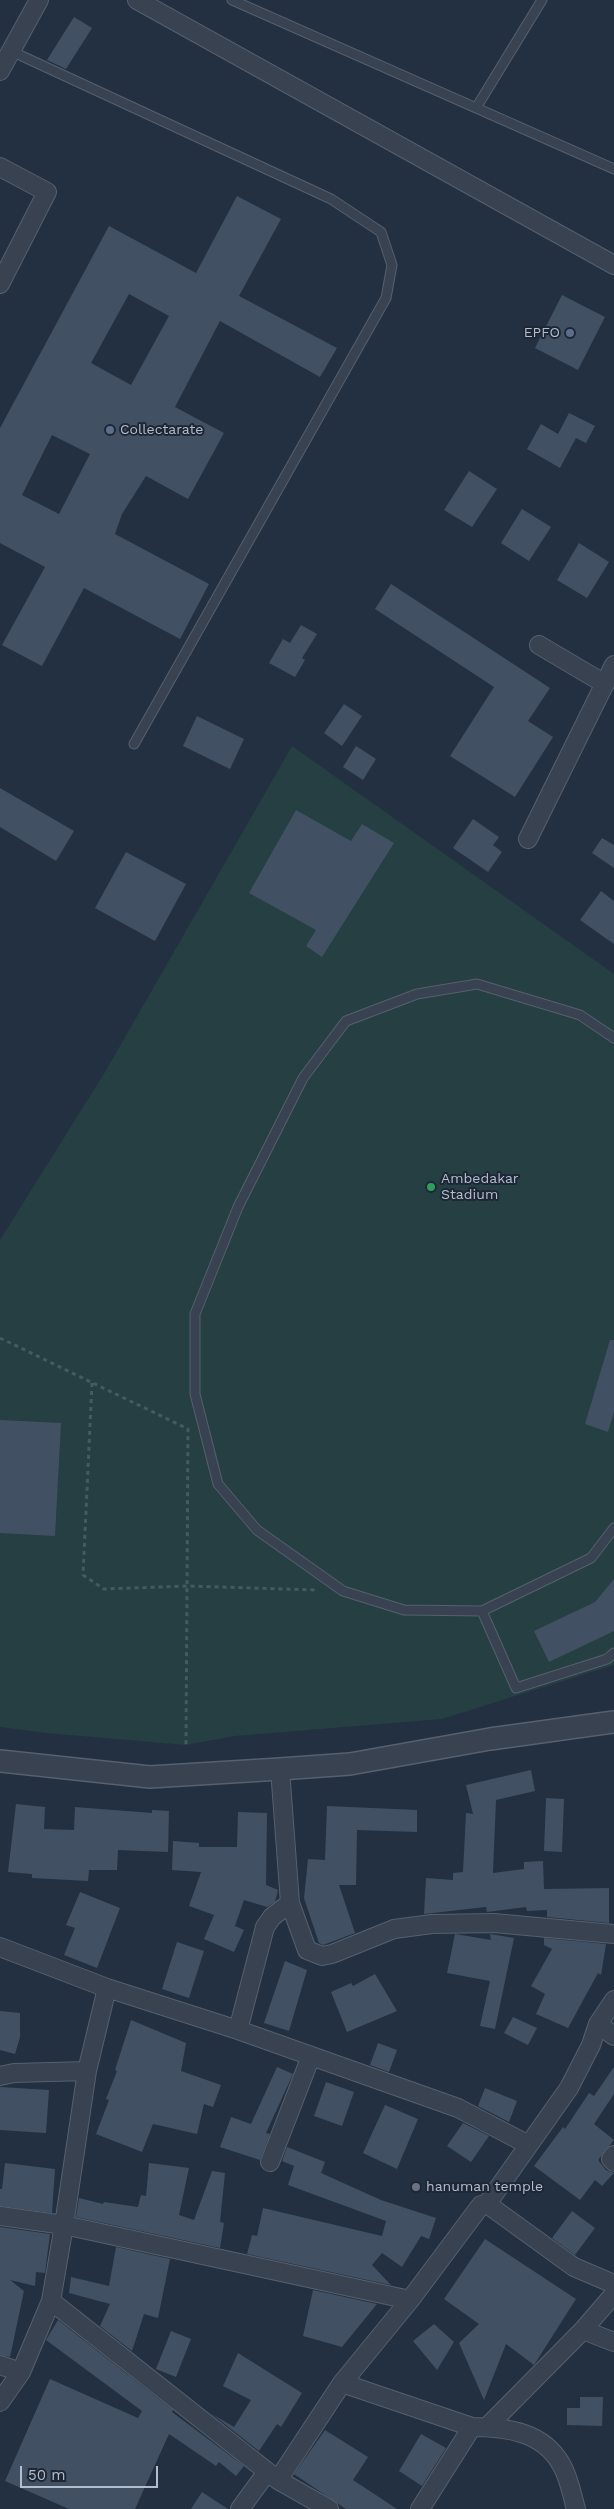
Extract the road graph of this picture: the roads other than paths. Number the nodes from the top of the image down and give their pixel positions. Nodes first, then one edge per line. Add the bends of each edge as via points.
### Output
1 (39, 0) edge
2 (137, 0) edge
3 (232, 0) edge
4 (542, 0) edge
5 (11, 51) junction
6 (0, 71) edge
7 (476, 108) junction
8 (0, 167) edge
9 (614, 169) edge
10 (614, 264) edge
11 (0, 284) edge
12 (539, 645) dead end
13 (614, 666) edge
14 (605, 684) junction
15 (134, 744) dead end
16 (528, 839) dead end
17 (614, 1038) edge
18 (614, 1528) edge
19 (482, 1611) junction
20 (614, 1653) edge
21 (614, 1722) edge
22 (0, 1761) edge
23 (280, 1769) junction
24 (290, 1903) junction
25 (614, 1934) edge
26 (0, 1947) edge
27 (107, 1988) junction
28 (614, 2000) edge
29 (598, 2024) junction
30 (238, 2030) junction
31 (614, 2036) edge
32 (311, 2056) junction
33 (87, 2071) junction
34 (0, 2076) edge
35 (527, 2144) junction
36 (614, 2155) edge
37 (270, 2162) dead end
38 (614, 2162) edge
39 (487, 2204) junction
40 (0, 2216) edge
41 (64, 2225) junction
42 (614, 2284) edge
43 (614, 2294) edge
44 (410, 2300) junction
45 (51, 2301) junction
46 (582, 2330) junction
47 (614, 2342) edge
48 (0, 2366) edge
49 (21, 2372) junction
50 (342, 2383) junction
51 (0, 2402) edge
52 (480, 2427) junction
53 (278, 2480) junction
54 (240, 2509) edge
55 (329, 2509) edge
56 (420, 2509) edge
57 (576, 2509) edge

1 - 5 street
2 - 10 street
3 - 7 lane
4 - 7 lane
5 - 6 street
5 - 15 lane via 331,199 381,232 392,265 386,298
7 - 9 lane
8 - 11 street via 46,192
12 - 14 street
13 - 14 street
14 - 16 street
17 - 19 lane via 580,1015 477,984 417,994 346,1021 303,1078 238,1207 195,1314 195,1394 218,1484 257,1530 343,1591 404,1610
18 - 19 lane via 591,1558
19 - 20 lane via 516,1688 607,1659
21 - 23 street via 490,1739 350,1764
22 - 23 street via 150,1777
23 - 24 street
24 - 25 street via 307,1950 322,1956 394,1929 432,1924 494,1923
24 - 30 street via 264,1927
26 - 27 street
27 - 30 street
27 - 33 street
28 - 29 street
29 - 31 street
29 - 35 street via 591,2045 568,2088
30 - 32 street
32 - 35 street via 458,2108
32 - 37 street
33 - 34 street
33 - 41 street
35 - 39 street
36 - 38 street via 611,2159
39 - 42 street via 574,2268
39 - 44 street via 481,2205
40 - 41 street
41 - 44 street
41 - 45 street
43 - 46 street
44 - 50 street
45 - 49 street
45 - 53 street
46 - 47 street
46 - 52 street
48 - 49 street
49 - 51 street
50 - 52 street
50 - 53 street
52 - 56 street
52 - 57 street via 536,2437 550,2448 562,2465
53 - 54 street via 267,2472
53 - 55 street

